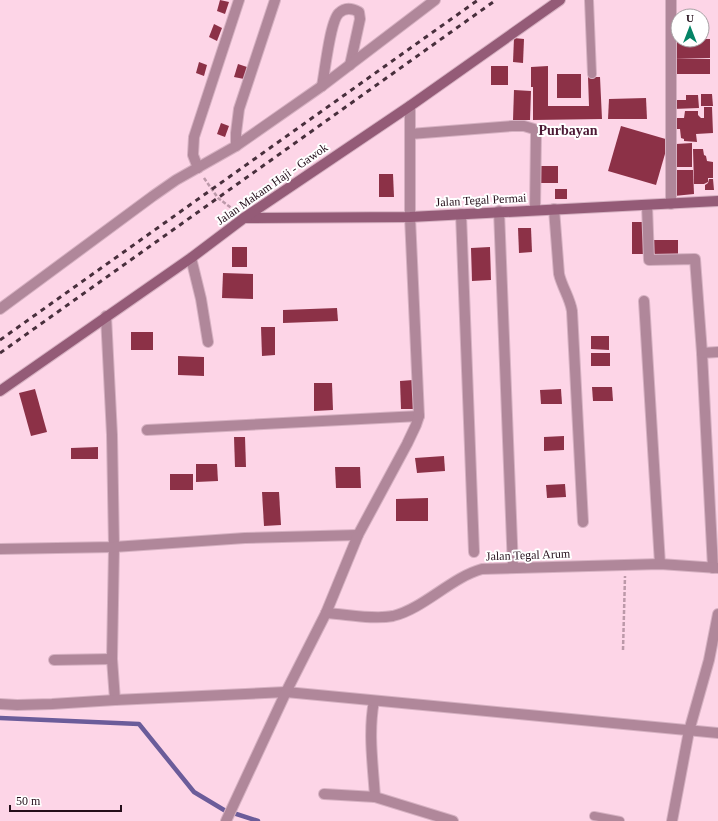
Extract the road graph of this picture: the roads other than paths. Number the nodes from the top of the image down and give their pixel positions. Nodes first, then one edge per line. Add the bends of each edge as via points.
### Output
1 (239, 0) edge
2 (276, 0) edge
3 (435, 0) edge
4 (560, 0) edge
5 (589, 0) edge
6 (671, 0) edge
7 (350, 65) junction
8 (592, 74) dead end
9 (322, 86) junction
10 (410, 106) junction
11 (410, 134) junction
12 (236, 146) junction
13 (198, 168) junction
14 (718, 201) edge
15 (671, 204) junction
16 (647, 205) junction
17 (554, 209) junction
18 (535, 210) junction
19 (499, 212) junction
20 (461, 214) junction
21 (410, 217) junction
22 (244, 218) junction
23 (191, 258) junction
24 (644, 301) dead end
25 (0, 309) edge
26 (106, 316) junction
27 (208, 342) dead end
28 (718, 352) edge
29 (702, 353) junction
30 (0, 391) edge
31 (419, 416) junction
32 (147, 430) dead end
33 (583, 522) dead end
34 (358, 535) junction
35 (114, 548) junction
36 (0, 549) edge
37 (474, 552) dead end
38 (660, 564) junction
39 (513, 568) junction
40 (716, 568) edge
41 (326, 613) junction
42 (718, 614) edge
43 (112, 659) junction
44 (54, 660) dead end
45 (714, 660) edge
46 (286, 692) junction
47 (115, 700) junction
48 (374, 701) junction
49 (0, 704) edge
50 (689, 731) junction
51 (718, 734) edge
52 (324, 794) dead end
53 (375, 797) junction
54 (228, 816) edge
55 (594, 816) dead end
56 (453, 821) edge
57 (620, 821) edge
58 (672, 821) edge

1 - 13 street via 194,137 193,155
2 - 12 street via 239,109
3 - 7 street
4 - 10 street, Jalan Makam Haji - Gawok
5 - 8 lane
6 - 15 street
7 - 9 street
7 - 9 street via 360,14 355,10 345,9 334,22
9 - 12 street
10 - 11 street
10 - 22 street, Jalan Makam Haji - Gawok
11 - 18 street via 512,126 534,129
11 - 21 street
12 - 13 street
13 - 25 street via 153,196
14 - 15 street, Jalan Tegal Permai
15 - 16 street, Jalan Tegal Permai
16 - 17 street, Jalan Tegal Permai
16 - 29 street via 649,260 695,259
17 - 18 street, Jalan Tegal Permai
17 - 33 street via 559,274 572,311
18 - 19 street, Jalan Tegal Permai
19 - 20 street, Jalan Tegal Permai
19 - 39 street
20 - 21 street, Jalan Tegal Permai
20 - 37 street
21 - 22 street, Jalan Tegal Permai
21 - 31 street
22 - 23 street, Jalan Makam Haji - Gawok
23 - 26 street, Jalan Makam Haji - Gawok
23 - 27 street
24 - 38 street
26 - 30 street, Jalan Makam Haji - Gawok
26 - 35 street
28 - 29 street
29 - 40 street
31 - 32 street
31 - 34 street via 407,444
34 - 35 street via 245,538
34 - 41 street
35 - 36 street
35 - 43 street
38 - 39 street, Jalan Tegal Arum
38 - 40 street, Jalan Tegal Arum
39 - 41 street, Jalan Tegal Arum via 476,571 393,616
41 - 46 street
42 - 45 street
43 - 44 street
43 - 47 street
45 - 50 street
46 - 47 street
46 - 48 street
46 - 54 street
47 - 49 street
48 - 50 street
48 - 53 street via 371,736
50 - 51 street
50 - 58 street
52 - 53 street
53 - 56 street
55 - 57 lane

